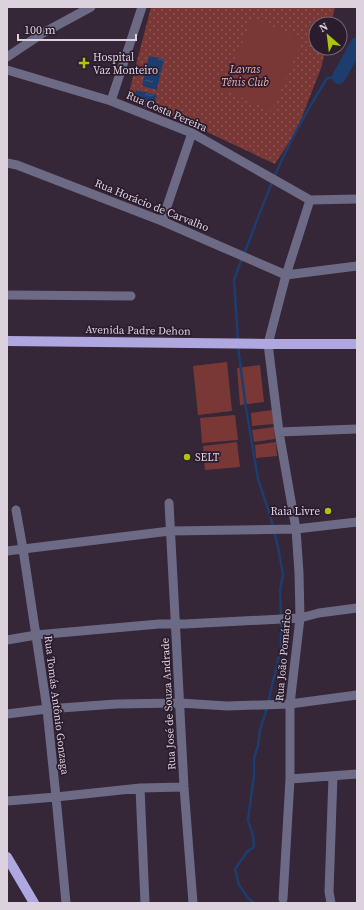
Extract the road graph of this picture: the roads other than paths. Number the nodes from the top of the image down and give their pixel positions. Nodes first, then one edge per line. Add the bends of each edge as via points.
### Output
1 (91, 7) edge
2 (142, 7) edge
3 (7, 57) edge
4 (7, 70) edge
5 (111, 101) junction
6 (192, 133) junction
7 (7, 163) edge
8 (356, 196) edge
9 (310, 200) junction
10 (162, 221) junction
11 (357, 266) edge
12 (286, 275) junction
13 (7, 295) edge
14 (131, 296) dead end
15 (7, 340) edge
16 (268, 344) junction
17 (357, 344) edge
18 (357, 429) edge
19 (279, 432) junction
20 (169, 503) dead end
21 (16, 510) dead end
22 (357, 522) edge
23 (296, 528) junction
24 (170, 531) junction
25 (23, 549) junction
26 (7, 551) edge
27 (357, 608) edge
28 (300, 618) junction
29 (175, 624) junction
30 (36, 635) junction
31 (7, 640) edge
32 (357, 694) edge
33 (180, 703) junction
34 (290, 704) junction
35 (47, 710) junction
36 (7, 714) edge
37 (357, 774) edge
38 (333, 776) junction
39 (290, 779) junction
40 (184, 787) junction
41 (140, 788) junction
42 (56, 797) junction
43 (7, 801) edge
44 (7, 857) edge
45 (283, 899) dead end
46 (34, 903) edge
47 (66, 903) edge
48 (145, 903) edge
49 (193, 903) edge
50 (331, 903) edge

1 - 3 street
2 - 5 street
4 - 5 street, Rua Costa Pereira
5 - 6 street, Rua Costa Pereira
6 - 9 street, Rua Costa Pereira
6 - 10 street
7 - 10 street, Rua Horácio de Carvalho
8 - 9 street
9 - 12 street
10 - 12 street, Rua Horácio de Carvalho
11 - 12 street
12 - 16 street
13 - 14 street
15 - 16 main road, Avenida Padre Dehon
16 - 17 main road, Avenida Padre Dehon
16 - 19 street, Rua João Pomárico
18 - 19 street
19 - 23 street, Rua João Pomárico
20 - 24 street, Rua José de Souza Andrade
21 - 25 street, Rua Tomás Antônio Gonzaga
22 - 23 street
23 - 24 street
23 - 28 street, Rua João Pomárico
24 - 25 street
24 - 29 street, Rua José de Souza Andrade
25 - 26 street
25 - 30 street, Rua Tomás Antônio Gonzaga
27 - 28 street
28 - 29 street
28 - 34 street, Rua João Pomárico
29 - 30 street
29 - 33 street, Rua José de Souza Andrade
30 - 31 street
30 - 35 street, Rua Tomás Antônio Gonzaga
32 - 34 street
33 - 34 street via 227,706
33 - 35 street via 116,704
33 - 40 street, Rua José de Souza Andrade
34 - 39 street, Rua João Pomárico
35 - 36 street
35 - 42 street, Rua Tomás Antônio Gonzaga
37 - 38 street
38 - 39 street
38 - 50 street via 329,892
39 - 45 street, Rua João Pomárico
40 - 41 street
40 - 49 street, Rua José de Souza Andrade
41 - 42 street
41 - 48 street
42 - 43 street
42 - 47 street, Rua Tomás Antônio Gonzaga
44 - 46 main road

